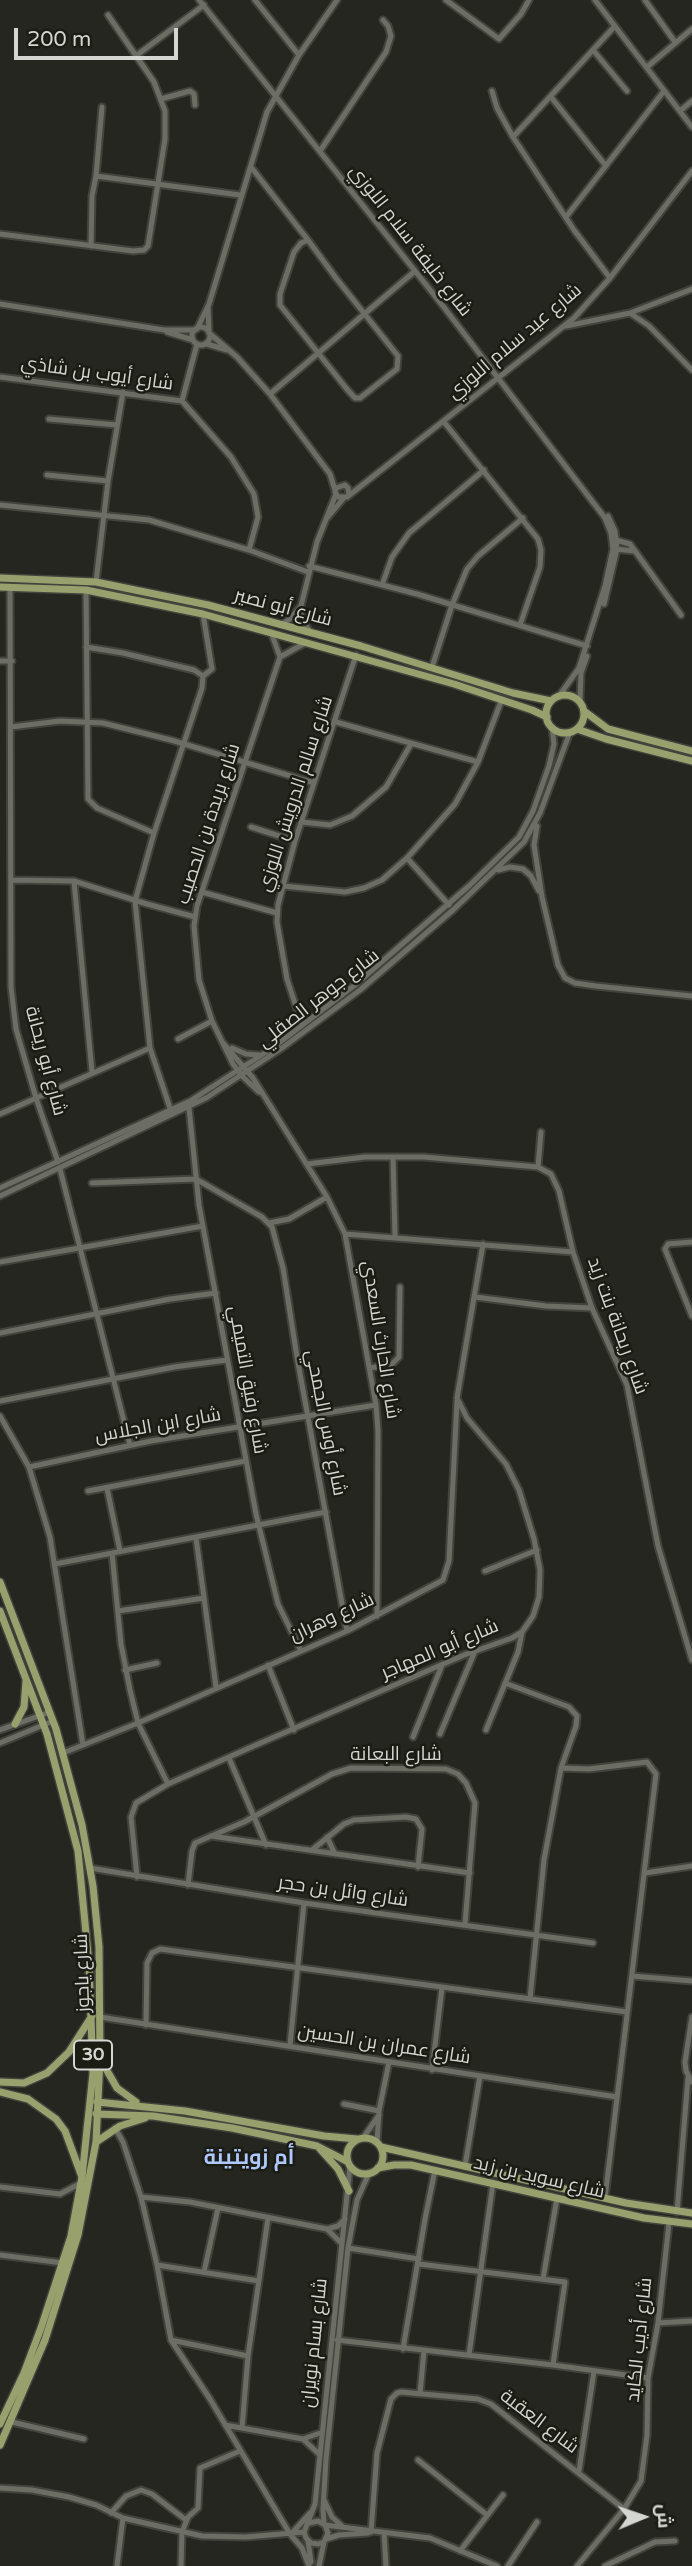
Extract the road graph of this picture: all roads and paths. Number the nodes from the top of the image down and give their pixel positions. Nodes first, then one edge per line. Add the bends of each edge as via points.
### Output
1 (255, 0) edge
2 (337, 0) edge
3 (446, 0) edge
4 (530, 0) edge
5 (595, 0) edge
6 (645, 0) edge
7 (202, 3) edge
8 (108, 15) dead end
9 (383, 20) dead end
10 (614, 27) junction
11 (692, 29) edge
12 (675, 42) junction
13 (593, 50) junction
14 (137, 55) junction
15 (299, 55) junction
16 (647, 67) junction
17 (492, 91) dead end
18 (627, 91) dead end
19 (664, 91) junction
20 (275, 96) junction
21 (551, 97) junction
22 (161, 99) junction
23 (692, 101) edge
24 (195, 105) dead end
25 (102, 107) dead end
26 (680, 111) junction
27 (692, 127) edge
28 (513, 137) junction
29 (320, 151) junction
30 (606, 166) junction
31 (251, 167) junction
32 (692, 171) edge
33 (96, 176) junction
34 (159, 183) junction
35 (240, 195) junction
36 (566, 217) junction
37 (0, 234) edge
38 (308, 240) junction
39 (91, 246) junction
40 (415, 271) junction
41 (610, 278) junction
42 (692, 289) edge
43 (0, 304) edge
44 (209, 304) junction
45 (363, 313) junction
46 (630, 313) junction
47 (563, 327) junction
48 (164, 330) junction
49 (196, 330) junction
50 (209, 332) junction
51 (195, 342) junction
52 (206, 344) junction
53 (233, 353) junction
54 (319, 354) junction
55 (692, 370) edge
56 (0, 377) edge
57 (498, 378) junction
58 (123, 392) junction
59 (270, 394) junction
60 (182, 401) junction
61 (49, 419) dead end
62 (444, 422) junction
63 (117, 425) junction
64 (484, 470) junction
65 (330, 474) junction
66 (47, 475) dead end
67 (108, 481) junction
68 (362, 484) junction
69 (345, 486) junction
70 (336, 492) junction
71 (346, 497) junction
72 (0, 505) edge
73 (104, 515) junction
74 (523, 519) junction
75 (325, 520) junction
76 (615, 540) junction
77 (615, 549) junction
78 (249, 550) junction
79 (635, 551) junction
80 (309, 569) junction
81 (0, 578) edge
82 (96, 582) junction
83 (382, 585) junction
84 (0, 587) edge
85 (10, 588) junction
86 (86, 590) junction
87 (452, 605) junction
88 (301, 606) junction
89 (203, 614) junction
90 (681, 615) dead end
91 (282, 624) junction
92 (520, 625) junction
93 (270, 631) junction
94 (310, 632) junction
95 (307, 642) junction
96 (588, 647) junction
97 (86, 648) junction
98 (356, 655) junction
99 (280, 657) junction
100 (0, 661) edge
101 (12, 661) junction
102 (432, 667) junction
103 (203, 676) junction
104 (559, 696) junction
105 (502, 699) junction
106 (551, 701) junction
107 (580, 701) junction
108 (584, 711) junction
109 (547, 717) junction
110 (88, 721) junction
111 (336, 722) junction
112 (11, 727) junction
113 (552, 727) junction
114 (573, 730) junction
115 (185, 744) junction
116 (411, 744) junction
117 (692, 751) edge
118 (692, 761) edge
119 (478, 762) junction
120 (246, 764) junction
121 (314, 783) junction
122 (0, 788) edge
123 (10, 788) junction
124 (540, 813) junction
125 (302, 821) junction
126 (251, 827) dead end
127 (154, 833) junction
128 (295, 841) junction
129 (407, 858) junction
130 (497, 870) junction
131 (11, 880) junction
132 (74, 881) junction
133 (283, 886) junction
134 (202, 892) junction
135 (541, 897) junction
136 (135, 901) junction
137 (451, 907) junction
138 (277, 914) junction
139 (195, 916) junction
140 (9, 949) junction
141 (0, 950) edge
142 (692, 996) edge
143 (212, 1021) junction
144 (302, 1025) junction
145 (178, 1039) dead end
146 (226, 1045) junction
147 (150, 1048) junction
148 (262, 1055) junction
149 (247, 1069) junction
150 (92, 1072) junction
151 (240, 1074) junction
152 (262, 1094) junction
153 (36, 1098) junction
154 (189, 1108) junction
155 (171, 1111) junction
156 (0, 1114) edge
157 (541, 1132) dead end
158 (393, 1157) junction
159 (307, 1164) junction
160 (59, 1165) junction
161 (538, 1167) junction
162 (196, 1179) junction
163 (92, 1182) dead end
164 (0, 1188) edge
165 (0, 1196) edge
166 (327, 1197) junction
167 (269, 1223) junction
168 (203, 1226) junction
169 (345, 1234) junction
170 (395, 1236) junction
171 (692, 1242) edge
172 (483, 1244) junction
173 (81, 1247) junction
174 (573, 1252) junction
175 (0, 1262) edge
176 (400, 1287) dead end
177 (216, 1293) junction
178 (475, 1297) junction
179 (592, 1308) junction
180 (96, 1314) junction
181 (692, 1316) edge
182 (0, 1333) edge
183 (227, 1360) junction
184 (370, 1367) junction
185 (113, 1379) junction
186 (457, 1398) junction
187 (0, 1401) edge
188 (376, 1405) junction
189 (0, 1416) edge
190 (308, 1416) junction
191 (239, 1428) junction
192 (131, 1445) junction
193 (245, 1461) junction
194 (29, 1467) junction
195 (107, 1488) junction
196 (88, 1491) dead end
197 (326, 1513) junction
198 (258, 1526) junction
199 (196, 1538) junction
200 (537, 1550) junction
201 (120, 1551) junction
202 (112, 1553) junction
203 (55, 1564) junction
204 (485, 1571) dead end
205 (0, 1582) edge
206 (204, 1598) junction
207 (0, 1611) edge
208 (118, 1611) junction
209 (377, 1616) junction
210 (347, 1631) junction
211 (522, 1632) junction
212 (300, 1651) junction
213 (475, 1651) junction
214 (692, 1660) edge
215 (158, 1663) dead end
216 (268, 1665) junction
217 (442, 1665) junction
218 (125, 1670) junction
219 (26, 1681) junction
220 (505, 1683) junction
221 (216, 1687) junction
222 (50, 1712) junction
223 (41, 1715) junction
224 (53, 1721) junction
225 (138, 1723) junction
226 (15, 1724) junction
227 (44, 1724) junction
228 (0, 1730) edge
229 (294, 1730) junction
230 (486, 1730) dead end
231 (440, 1734) dead end
232 (413, 1737) dead end
233 (0, 1743) edge
234 (83, 1745) junction
235 (63, 1754) junction
236 (229, 1758) junction
237 (561, 1768) junction
238 (168, 1784) junction
239 (255, 1816) junction
240 (211, 1836) junction
241 (327, 1837) junction
242 (266, 1845) junction
243 (311, 1850) junction
244 (335, 1854) junction
245 (692, 1866) edge
246 (418, 1867) junction
247 (90, 1868) junction
248 (470, 1873) junction
249 (645, 1873) junction
250 (137, 1877) junction
251 (188, 1885) junction
252 (304, 1903) junction
253 (466, 1924) junction
254 (536, 1935) junction
255 (593, 1943) dead end
256 (297, 1968) junction
257 (632, 1976) junction
258 (692, 1982) edge
259 (442, 1988) junction
260 (530, 1999) junction
261 (627, 2011) junction
262 (96, 2017) junction
263 (692, 2017) edge
264 (146, 2025) junction
265 (290, 2045) junction
266 (100, 2057) junction
267 (389, 2062) junction
268 (432, 2070) junction
269 (480, 2076) junction
270 (690, 2080) edge
271 (0, 2082) edge
272 (17, 2083) junction
273 (0, 2092) edge
274 (17, 2095) junction
275 (617, 2097) junction
276 (90, 2101) junction
277 (100, 2102) junction
278 (344, 2104) dead end
279 (153, 2112) junction
280 (379, 2113) junction
281 (89, 2114) junction
282 (99, 2114) junction
283 (115, 2128) junction
284 (360, 2138) junction
285 (683, 2142) junction
286 (96, 2143) junction
287 (692, 2143) edge
288 (379, 2145) junction
289 (317, 2146) junction
290 (349, 2164) junction
291 (465, 2166) junction
292 (378, 2168) junction
293 (435, 2171) junction
294 (369, 2173) junction
295 (81, 2180) junction
296 (493, 2183) junction
297 (0, 2187) edge
298 (349, 2191) junction
299 (141, 2197) junction
300 (557, 2198) junction
301 (605, 2198) junction
302 (218, 2208) junction
303 (677, 2212) junction
304 (692, 2213) edge
305 (268, 2218) junction
306 (345, 2219) junction
307 (669, 2223) junction
308 (692, 2224) edge
309 (327, 2229) junction
310 (345, 2246) junction
311 (0, 2255) edge
312 (419, 2262) junction
313 (64, 2263) junction
314 (157, 2265) junction
315 (480, 2271) junction
316 (204, 2272) junction
317 (543, 2279) junction
318 (258, 2281) junction
319 (692, 2321) edge
320 (659, 2323) junction
321 (170, 2340) junction
322 (337, 2340) junction
323 (403, 2349) junction
324 (424, 2351) junction
325 (469, 2355) junction
326 (248, 2356) junction
327 (553, 2365) junction
328 (594, 2371) junction
329 (648, 2378) junction
330 (420, 2393) junction
331 (0, 2404) edge
332 (8, 2409) junction
333 (12, 2422) junction
334 (0, 2424) edge
335 (225, 2425) junction
336 (242, 2428) junction
337 (320, 2433) junction
338 (84, 2439) dead end
339 (303, 2439) junction
340 (0, 2445) edge
341 (240, 2451) junction
342 (319, 2454) junction
343 (418, 2460) dead end
344 (579, 2471) junction
345 (0, 2481) edge
346 (8, 2487) junction
347 (0, 2488) edge
348 (503, 2495) dead end
349 (323, 2498) junction
350 (314, 2504) junction
351 (624, 2509) junction
352 (111, 2513) junction
353 (487, 2515) junction
354 (123, 2518) junction
355 (186, 2520) junction
356 (537, 2522) dead end
357 (309, 2523) junction
358 (325, 2524) junction
359 (348, 2529) junction
360 (181, 2532) junction
361 (304, 2532) junction
362 (371, 2532) junction
363 (384, 2533) junction
364 (291, 2534) junction
365 (325, 2540) junction
366 (308, 2541) junction
367 (675, 2541) dead end
368 (460, 2551) junction
369 (117, 2566) edge
370 (181, 2566) edge
371 (310, 2566) edge
372 (320, 2566) edge
373 (386, 2566) edge
374 (497, 2566) edge
375 (508, 2566) edge
376 (578, 2566) edge
377 (605, 2566) edge

1 - 15 street
2 - 15 street
3 - 4 street via 499,39
5 - 10 street
6 - 12 street
7 - 14 street
7 - 20 street, شارع خليفة سلام اللوزي
8 - 14 street
9 - 29 street via 391,36 386,52
10 - 13 street
10 - 16 street
11 - 12 street
12 - 16 street
13 - 18 street
13 - 21 street
14 - 22 street
15 - 20 street
16 - 19 street
17 - 28 street
19 - 26 street
19 - 30 street
20 - 29 street, شارع خليفة سلام اللوزي
20 - 31 street
21 - 28 street
21 - 30 street
22 - 24 street via 190,91
22 - 34 street via 166,129
23 - 26 street
25 - 33 street
26 - 27 street
28 - 36 street
29 - 40 street, شارع خليفة سلام اللوزي
30 - 36 street
31 - 35 street
31 - 38 street
32 - 41 street, شارع عيد سلام اللوزي
33 - 34 street
33 - 39 street
34 - 35 street
34 - 39 street via 150,241 144,250
35 - 44 street
36 - 41 street
37 - 39 street
38 - 45 street
38 - 54 street via 290,259 279,299
40 - 45 street
40 - 57 street, شارع خليفة سلام اللوزي
41 - 47 street, شارع عيد سلام اللوزي
42 - 46 street
43 - 48 street
44 - 49 street
44 - 50 street
45 - 54 street
45 - 54 street via 398,356 397,369 357,398
46 - 47 street
46 - 55 street via 642,319
47 - 57 street, شارع عيد سلام اللوزي
48 - 49 street
48 - 51 street
49 - 50 street
49 - 51 street
50 - 52 street
50 - 53 street
51 - 52 street
51 - 60 street
52 - 53 street
53 - 59 street
54 - 59 street
56 - 58 street, شارع أيوب بن شاذي
57 - 62 street, شارع عيد سلام اللوزي
57 - 76 street, شارع خليفة سلام اللوزي via 612,522
58 - 60 street, شارع أيوب بن شاذي
58 - 63 street
59 - 65 street
60 - 78 street, شارع أيوب بن شاذي via 231,457 254,494 258,517
61 - 63 street
62 - 64 street
62 - 68 street, شارع عيد سلام اللوزي
63 - 67 street
64 - 74 street
64 - 83 street via 409,533 392,557
65 - 69 street
65 - 70 street
66 - 67 street
67 - 73 street
68 - 69 street, شارع عيد سلام اللوزي
68 - 71 street, شارع عيد سلام اللوزي
69 - 70 street
69 - 71 street
70 - 71 street
70 - 75 street, شارع عيد سلام اللوزي
71 - 75 street, شارع عيد سلام اللوزي
72 - 73 street
73 - 78 street via 149,520
73 - 82 street
74 - 87 street via 472,562
74 - 92 street via 538,539 541,560
75 - 80 street, شارع عيد سلام اللوزي
76 - 77 street, شارع خليفة سلام اللوزي
76 - 79 street via 627,542
77 - 79 street
77 - 96 street, شارع خليفة سلام اللوزي via 614,568
78 - 80 street
79 - 90 street
80 - 83 street
80 - 88 street, شارع عيد سلام اللوزي
81 - 82 main road, شارع أبو نصير
82 - 91 main road, شارع أبو نصير
83 - 87 street
84 - 85 main road, شارع أبو نصير
85 - 86 main road, شارع أبو نصير
85 - 101 street, شارع أبو ريحانة
86 - 89 main road, شارع أبو نصير
86 - 97 street
87 - 92 street
87 - 102 street
88 - 91 street
88 - 94 street
89 - 93 main road, شارع أبو نصير
89 - 103 street via 212,668
91 - 94 main road, شارع أبو نصير
92 - 96 street
93 - 95 main road, شارع أبو نصير
93 - 99 street
94 - 102 main road, شارع أبو نصير
95 - 98 main road, شارع أبو نصير
95 - 99 street
96 - 104 street, شارع خليفة سلام اللوزي via 575,676
96 - 107 street, شارع خليفة سلام اللوزي
97 - 103 street via 123,653
97 - 110 street
98 - 105 main road, شارع أبو نصير
98 - 111 street, شارع سالم الدرويش اللوزي
99 - 120 street, شارع بريدة بن الحصيب
100 - 101 street
101 - 112 street, شارع أبو ريحانة
102 - 106 main road, شارع أبو نصير
103 - 115 street
104 - 106 main road
104 - 107 main road
105 - 109 main road, شارع أبو نصير
105 - 119 street
106 - 109 main road
107 - 108 main road
108 - 114 main road via 583,721
108 - 117 main road via 608,729
109 - 113 main road
110 - 112 street
110 - 115 street
110 - 127 street via 89,802
111 - 116 street
111 - 121 street, شارع سالم الدرويش اللوزي
112 - 123 street, شارع أبو ريحانة
113 - 114 main road
113 - 137 street, شارع جوهر الصقلي via 549,766 526,825
114 - 118 main road
114 - 124 street, شارع جوهر الصقلي
115 - 120 street
115 - 127 street
116 - 119 street
116 - 125 street via 386,787 352,816 330,825
119 - 129 street via 455,804
120 - 121 street
120 - 134 street, شارع بريدة بن الحصيب
121 - 125 street, شارع سالم الدرويش اللوزي
122 - 123 street
123 - 131 street, شارع أبو ريحانة
124 - 130 street, شارع جوهر الصقلي via 524,842
124 - 135 street via 534,845
125 - 128 street, شارع سالم الدرويش اللوزي
126 - 128 street
127 - 136 street
128 - 133 street, شارع سالم الدرويش اللوزي
129 - 133 street via 382,880 356,890 335,893
129 - 137 street
130 - 135 street via 523,869
130 - 137 street, شارع جوهر الصقلي
131 - 132 street
131 - 140 street, شارع أبو ريحانة
132 - 136 street
132 - 150 street
133 - 138 street, شارع سالم الدرويش اللوزي
134 - 138 street
134 - 139 street, شارع بريدة بن الحصيب
135 - 142 street via 558,965 569,981
136 - 139 street
136 - 147 street
137 - 144 street, شارع جوهر الصقلي
137 - 149 street, شارع جوهر الصقلي via 349,998
138 - 144 street, شارع سالم الدرويش اللوزي via 287,979
139 - 143 street, شارع بريدة بن الحصيب via 199,980
140 - 141 street
140 - 153 street, شارع أبو ريحانة via 16,1029
143 - 145 street
143 - 146 street, شارع بريدة بن الحصيب
144 - 148 street, شارع جوهر الصقلي
146 - 148 street
146 - 149 street, شارع بريدة بن الحصيب
146 - 151 street, شارع بريدة بن الحصيب
147 - 150 street
147 - 155 street
148 - 149 street, شارع جوهر الصقلي
149 - 151 street, شارع جوهر الصقلي
149 - 152 street, شارع الحارث السعدي
150 - 153 street
151 - 152 street, شارع الحارث السعدي
151 - 154 street, شارع جوهر الصقلي
151 - 155 street, شارع جوهر الصقلي
152 - 159 street, شارع الحارث السعدي
153 - 156 street
153 - 160 street, شارع أبو ريحانة
154 - 160 street, شارع جوهر الصقلي
154 - 162 street, شارع رفيق التميمي
155 - 160 street, شارع جوهر الصقلي
157 - 161 street
158 - 159 street
158 - 161 street
158 - 170 street
159 - 166 street, شارع الحارث السعدي
160 - 164 street, شارع جوهر الصقلي
160 - 165 street, شارع جوهر الصقلي
160 - 173 street, شارع أبو ريحانة
161 - 174 street, شارع ريحانة بنت زيد via 556,1181
162 - 163 street
162 - 167 street
162 - 168 street, شارع رفيق التميمي
166 - 167 street via 293,1217
166 - 169 street, شارع الحارث السعدي
167 - 190 street, شارع أوس الجمحي via 281,1258
168 - 173 street
168 - 177 street, شارع رفيق التميمي
169 - 170 street
169 - 184 street, شارع الحارث السعدي
170 - 172 street
171 - 181 street via 668,1244 665,1249
172 - 174 street
172 - 178 street
173 - 175 street
173 - 180 street, شارع أبو ريحانة
174 - 179 street, شارع ريحانة بنت زيد
176 - 184 street via 399,1357 392,1364
177 - 180 street
177 - 183 street, شارع رفيق التميمي
178 - 179 street
178 - 186 street
179 - 214 street, شارع ريحانة بنت زيد via 627,1385 658,1546
180 - 182 street
180 - 185 street, شارع أبو ريحانة
183 - 185 street
183 - 191 street, شارع رفيق التميمي
184 - 188 street, شارع الحارث السعدي
185 - 187 street
185 - 192 street, شارع أبو ريحانة
186 - 200 street, شارع أبو المهاجر via 467,1418 513,1475
186 - 209 street, شارع وهران via 446,1573 437,1585
188 - 190 street, شارع ابن الجلاس
188 - 209 street, شارع الحارث السعدي
189 - 194 street
190 - 191 street, شارع ابن الجلاس
190 - 197 street, شارع أوس الجمحي
191 - 192 street, شارع ابن الجلاس
191 - 193 street, شارع رفيق التميمي
192 - 194 street, شارع ابن الجلاس
193 - 195 street
193 - 198 street, شارع رفيق التميمي
194 - 203 street
195 - 196 street
195 - 201 street
197 - 198 street
197 - 210 street, شارع أوس الجمحي
198 - 199 street
198 - 212 street, شارع رفيق التميمي via 278,1604
199 - 201 street
199 - 206 street
200 - 204 street
200 - 211 street, شارع أبو المهاجر via 539,1597
201 - 202 street
202 - 203 street
202 - 208 street
203 - 234 street
205 - 222 main road, شارع ياجوز / 30
206 - 208 street
206 - 221 street
207 - 219 main road, شارع ياجوز / 30
208 - 218 street
209 - 210 street, شارع وهران
210 - 212 street, شارع وهران
211 - 213 street, شارع أبو المهاجر
211 - 220 street
212 - 216 street, شارع وهران
213 - 217 street, شارع أبو المهاجر
213 - 231 street
215 - 218 street
216 - 221 street, شارع وهران
216 - 229 street
217 - 229 street, شارع أبو المهاجر
217 - 232 street
218 - 225 street
219 - 223 main road, شارع ياجوز / 30
219 - 226 main road via 24,1707
220 - 230 street
220 - 237 street via 576,1712 576,1726
221 - 225 street, شارع وهران
222 - 223 street
222 - 224 main road, شارع ياجوز / 30
223 - 226 street
223 - 227 main road, شارع ياجوز / 30
224 - 227 street
224 - 235 main road, شارع ياجوز / 30
225 - 234 street, شارع وهران
225 - 238 street
226 - 228 street
227 - 233 street
227 - 262 main road, شارع ياجوز / 30 via 78,1852
229 - 236 street, شارع أبو المهاجر
234 - 235 street, شارع وهران
235 - 247 main road, شارع ياجوز / 30
236 - 238 street, شارع أبو المهاجر
236 - 239 street
237 - 249 street via 589,1769 637,1761 651,1766 656,1784
237 - 254 street
238 - 250 street, شارع أبو المهاجر via 132,1809
239 - 240 street, شارع البعانة
239 - 242 street
239 - 248 street, شارع البعانة via 351,1768 446,1769 466,1783 475,1803
240 - 242 street
240 - 251 street, شارع البعانة via 193,1847
241 - 243 street
241 - 244 street
241 - 246 street via 354,1820 416,1819 422,1829
242 - 243 street
243 - 244 street
244 - 246 street
245 - 249 street
246 - 248 street
247 - 250 street, شارع وائل بن حجر
247 - 262 main road, شارع ياجوز / 30 via 99,1947
248 - 253 street, شارع البعانة
249 - 257 street
250 - 251 street, شارع وائل بن حجر
251 - 252 street, شارع وائل بن حجر
252 - 253 street, شارع وائل بن حجر
252 - 256 street
253 - 254 street, شارع وائل بن حجر
254 - 255 street, شارع وائل بن حجر
254 - 260 street
256 - 259 street
256 - 264 street via 156,1950 146,1963
256 - 265 street
257 - 258 street
257 - 261 street
259 - 260 street
259 - 268 street
260 - 261 street
261 - 275 street
262 - 264 street, شارع عمران بن الحسين
262 - 266 main road, شارع ياجوز / 30
262 - 272 main road via 54,2067 33,2081
262 - 276 main road, شارع ياجوز / 30
263 - 270 street via 685,2062
264 - 265 street, شارع عمران بن الحسين
265 - 267 street, شارع عمران بن الحسين
266 - 277 main road, شارع ياجوز / 30
266 - 279 main road via 123,2095
267 - 268 street, شارع عمران بن الحسين
267 - 280 street
268 - 269 street, شارع عمران بن الحسين
269 - 275 street, شارع عمران بن الحسين
269 - 291 street
270 - 285 street
271 - 272 main road
272 - 274 main road
273 - 274 main road
274 - 295 main road via 37,2103 61,2125
275 - 301 street
276 - 277 main road
276 - 281 main road, شارع ياجوز / 30
277 - 279 main road
277 - 282 main road, شارع ياجوز / 30
278 - 280 street
279 - 282 main road
279 - 283 main road
279 - 284 main road via 209,2115
279 - 289 main road
280 - 284 street
280 - 288 street
281 - 282 main road
281 - 295 main road, شارع ياجوز / 30
282 - 286 main road, شارع ياجوز / 30
283 - 286 main road
283 - 299 street
284 - 288 main road
284 - 290 main road via 349,2146
285 - 287 street
285 - 303 street
286 - 333 main road, شارع ياجوز / 30 via 62,2291
288 - 291 main road, شارع سويد بن زيد
288 - 292 main road via 383,2158
289 - 290 main road
289 - 298 main road via 338,2169
290 - 294 main road via 359,2173
290 - 298 street, شارع بسام نويران
291 - 301 main road, شارع سويد بن زيد
292 - 293 main road, شارع سويد بن زيد via 403,2165
292 - 294 main road
293 - 296 main road, شارع سويد بن زيد
293 - 312 street
294 - 310 street, شارع بسام نويران
295 - 297 street via 61,2194
295 - 313 main road, شارع ياجوز / 30
296 - 300 main road, شارع سويد بن زيد
296 - 315 street
298 - 306 street, شارع بسام نويران
299 - 302 street
299 - 314 street
300 - 307 main road, شارع سويد بن زيد
300 - 317 street
301 - 303 main road, شارع سويد بن زيد
302 - 305 street
302 - 316 street
303 - 304 main road, شارع سويد بن زيد
305 - 309 street
305 - 318 street
306 - 309 street
306 - 310 street, شارع بسام نويران
307 - 308 main road, شارع سويد بن زيد
307 - 320 street, شارع أديب الكايد
309 - 310 street
310 - 312 street
310 - 322 street, شارع بسام نويران
310 - 337 street, شارع بسام نويران
311 - 313 street
312 - 315 street
312 - 323 street
313 - 332 main road, شارع ياجوز / 30
314 - 316 street
314 - 321 street
315 - 317 street
315 - 325 street
316 - 318 street
317 - 327 street via 566,2285
318 - 326 street
319 - 320 street
320 - 329 street, شارع أديب الكايد
321 - 326 street
321 - 335 street
322 - 323 street
322 - 349 street, شارع بسام نويران
323 - 324 street
324 - 325 street
324 - 330 street
325 - 327 street
326 - 336 street
327 - 328 street
328 - 329 street
328 - 344 street
329 - 351 street, شارع أديب الكايد via 643,2473
330 - 344 street, شارع العقبة via 491,2404
330 - 362 street, شارع العقبة via 397,2393 391,2399 376,2460
331 - 332 street
332 - 334 main road, شارع ياجوز / 30
333 - 338 street
333 - 340 main road, شارع ياجوز / 30
335 - 336 street
335 - 341 street
336 - 339 street
337 - 339 street
337 - 342 street, شارع بسام نويران
339 - 342 street
341 - 355 street via 201,2469 199,2504
341 - 364 street
342 - 350 street, شارع بسام نويران
343 - 353 street
344 - 351 street, شارع العقبة
345 - 346 street
346 - 347 street
346 - 352 street via 69,2497
348 - 353 street
349 - 358 street, شارع بسام نويران
349 - 359 street via 335,2521
350 - 357 street, شارع بسام نويران
350 - 364 street
351 - 376 street, شارع أديب الكايد
352 - 354 street
352 - 355 street via 126,2496 141,2490
353 - 368 street
354 - 360 street
354 - 369 street
355 - 360 street
356 - 375 street
357 - 358 street
357 - 361 street
358 - 359 street
358 - 365 street
359 - 362 street
360 - 364 street via 227,2537
360 - 370 street
361 - 364 street
361 - 366 street
362 - 363 street
362 - 365 street
363 - 368 street via 417,2535
363 - 373 street
364 - 371 street
365 - 366 street
365 - 372 street
366 - 371 street
367 - 377 street via 655,2542
368 - 374 street

